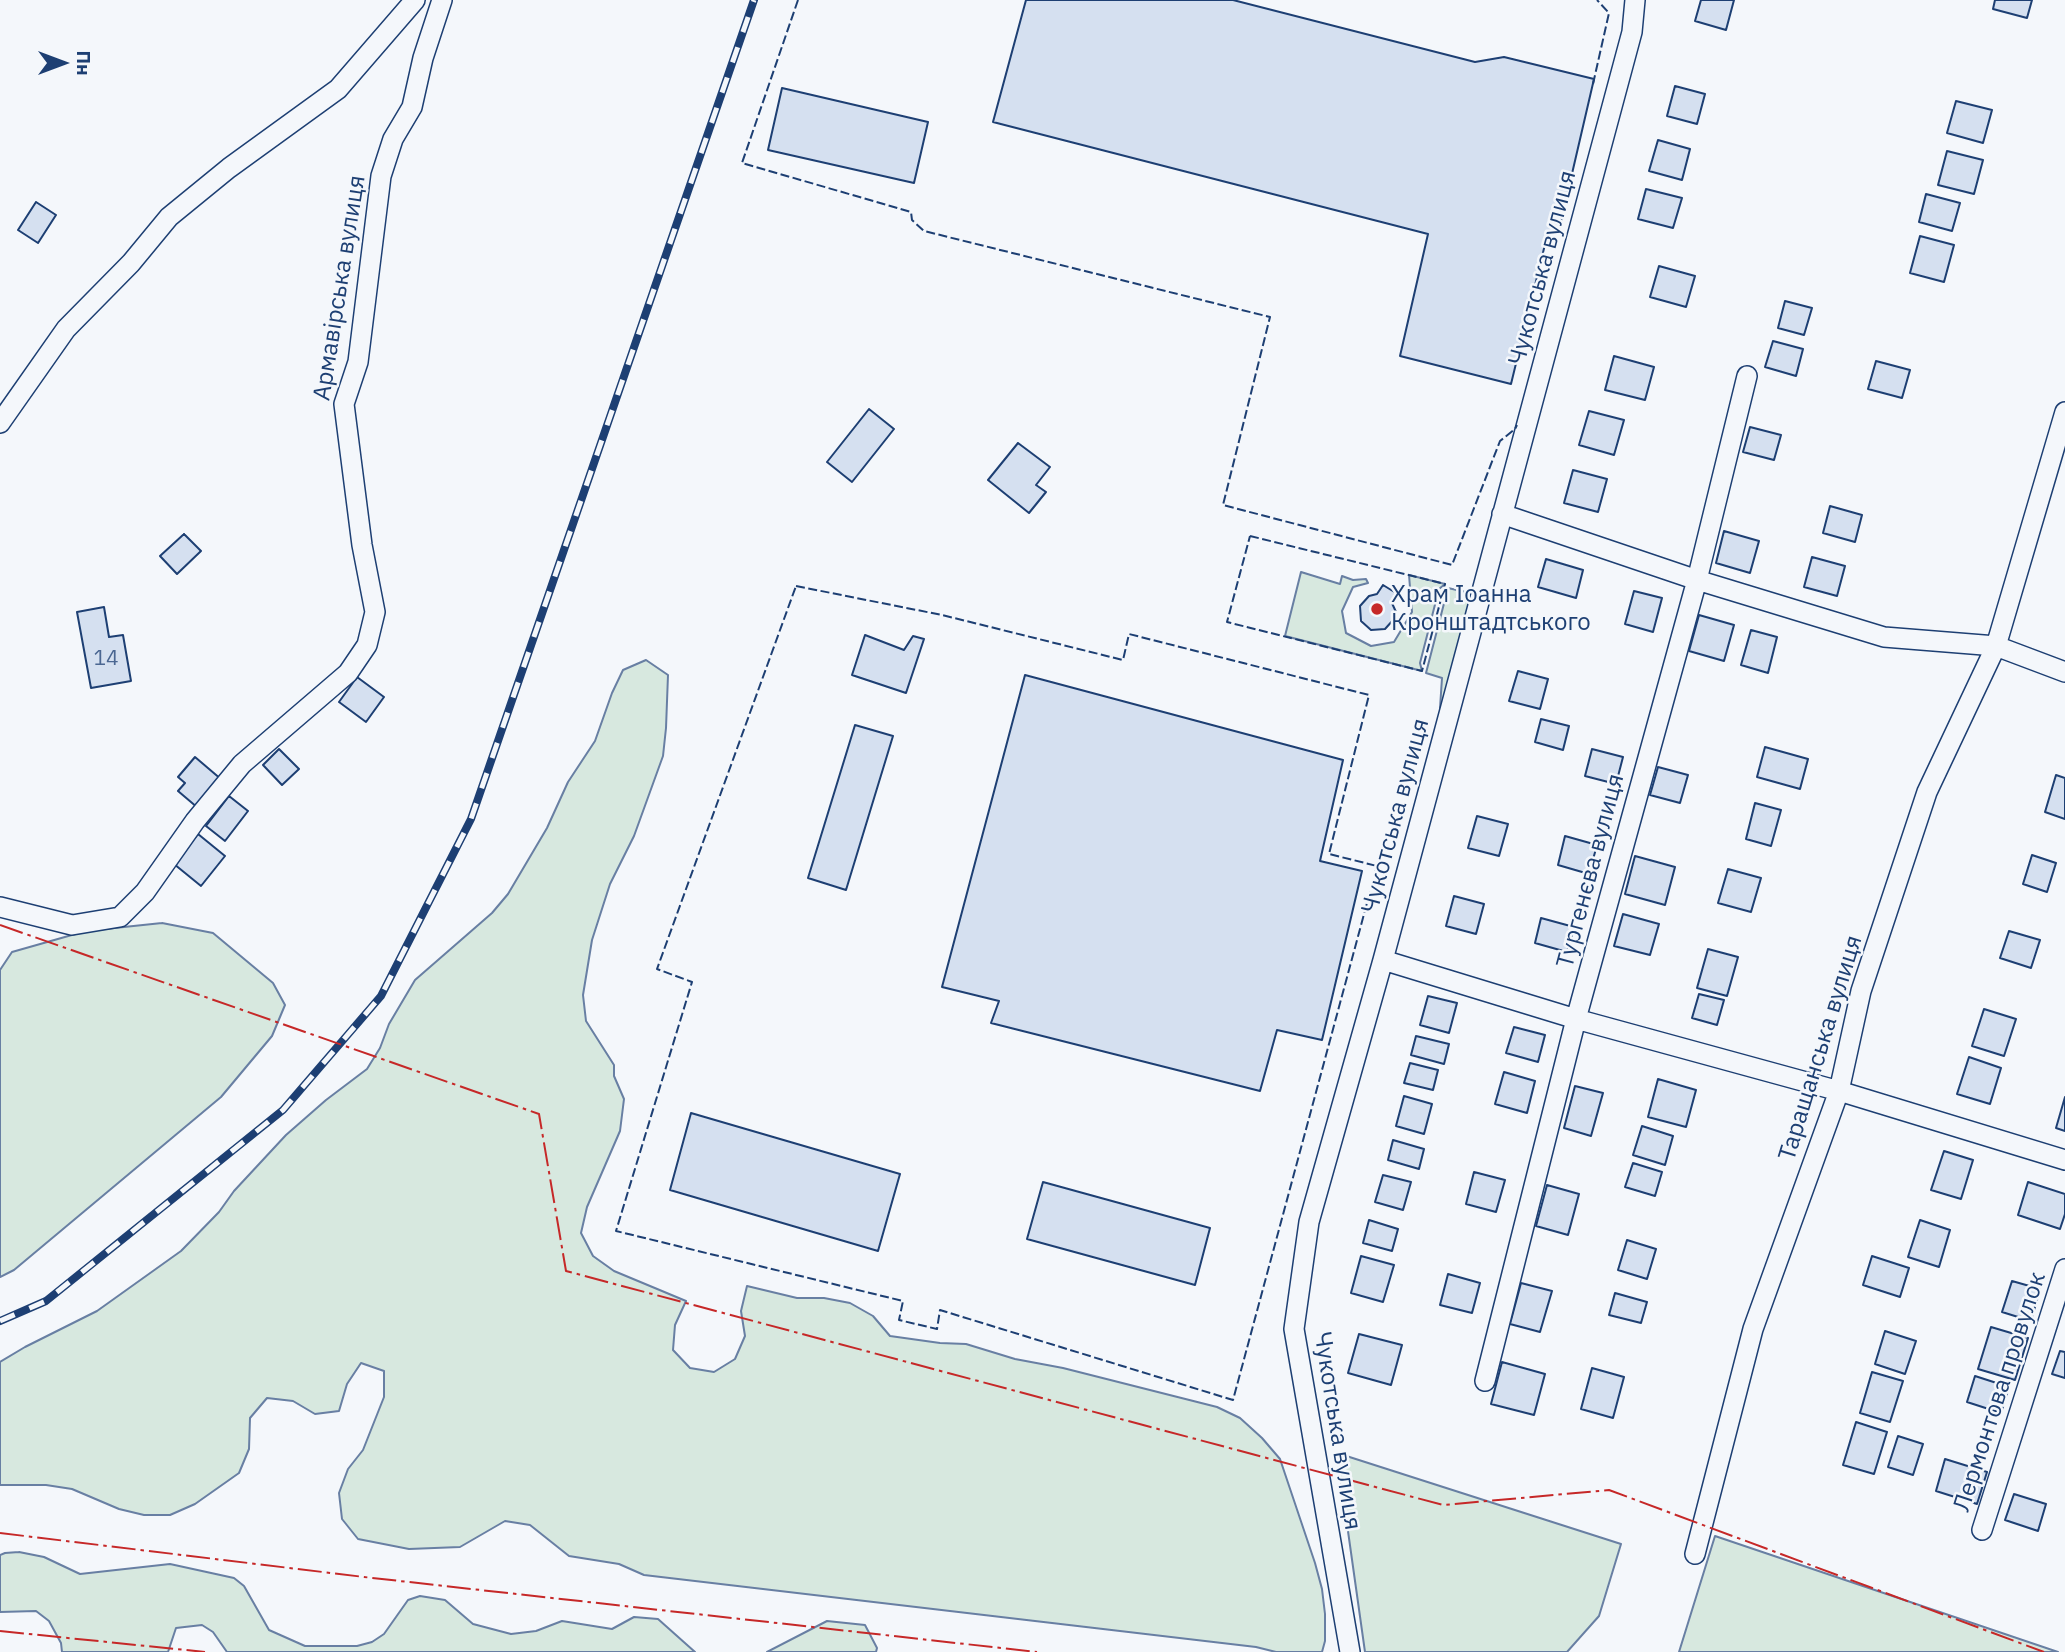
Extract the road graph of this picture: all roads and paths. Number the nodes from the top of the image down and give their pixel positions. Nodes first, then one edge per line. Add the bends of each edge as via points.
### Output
1 (415, 0) edge
2 (442, 0) edge
3 (1636, 0) edge
4 (1747, 376) dead end
5 (2065, 412) edge
6 (0, 424) edge
7 (1502, 514) junction
8 (1697, 580) junction
9 (1996, 646) junction
10 (2065, 673) edge
11 (0, 907) edge
12 (1383, 961) junction
13 (1576, 1019) junction
14 (1839, 1091) junction
15 (2065, 1160) edge
16 (2065, 1269) edge
17 (1485, 1381) dead end
18 (1982, 1530) dead end
19 (1695, 1554) dead end
20 (1350, 1652) edge

1 - 6 street via 338,89 169,217 66,329
2 - 11 street, Армавірська вулиця via 412,107 393,139 381,176 358,362 344,404 375,612 367,645 348,673 243,764 145,892 120,917 72,925
3 - 7 street, Чукотська вулиця via 1632,32
4 - 8 street, Тургенєва вулиця
5 - 9 street, Таращанська вулиця
7 - 8 street
7 - 12 street, Чукотська вулиця
8 - 9 street via 1884,637
8 - 13 street, Тургенєва вулиця
9 - 10 street
9 - 14 street, Таращанська вулиця via 1927,792 1861,991
12 - 13 street
12 - 20 street, Чукотська вулиця via 1309,1223 1294,1329
13 - 14 street
13 - 17 street, Тургенєва вулиця
14 - 15 street
14 - 19 street, Таращанська вулиця via 1753,1329
16 - 18 street, Лермонтова провулок

